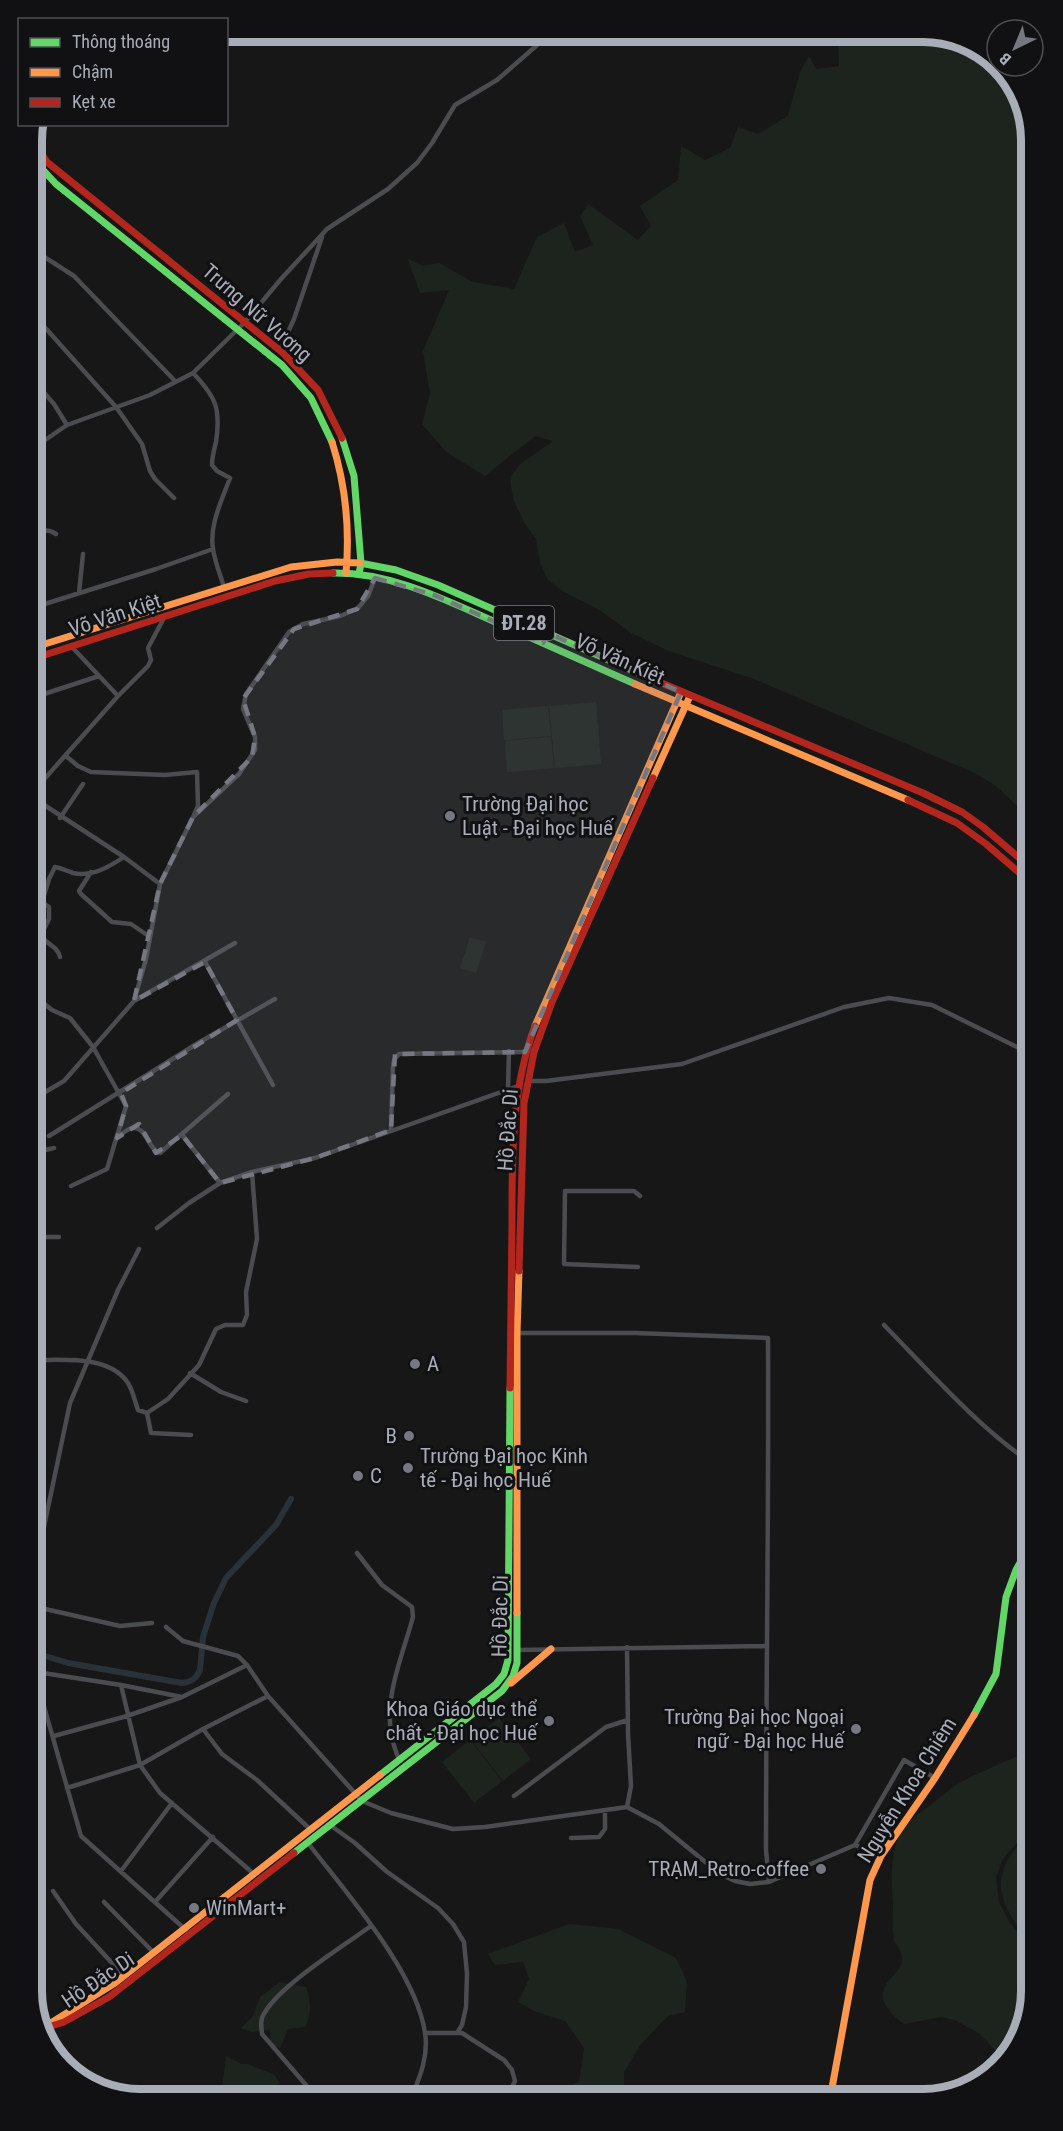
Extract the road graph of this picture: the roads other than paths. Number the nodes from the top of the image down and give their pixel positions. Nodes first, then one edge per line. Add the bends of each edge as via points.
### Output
1 (541, 42) edge
2 (42, 155) edge
3 (42, 169) edge
4 (124, 224) junction
5 (117, 233) junction
6 (323, 234) junction
7 (42, 255) edge
8 (245, 322) junction
9 (42, 324) edge
10 (238, 330) junction
11 (280, 350) junction
12 (274, 358) junction
13 (193, 373) junction
14 (175, 381) junction
15 (42, 391) edge
16 (116, 407) junction
17 (67, 425) junction
18 (42, 442) edge
19 (174, 498) dead end
20 (42, 531) edge
21 (56, 534) dead end
22 (213, 549) junction
23 (83, 554) dead end
24 (348, 562) junction
25 (361, 563) junction
26 (346, 573) junction
27 (359, 574) junction
28 (375, 578) junction
29 (224, 586) junction
30 (79, 593) junction
31 (200, 594) junction
32 (203, 604) junction
33 (42, 605) edge
34 (165, 616) junction
35 (548, 633) junction
36 (67, 636) junction
37 (543, 643) junction
38 (42, 644) edge
39 (71, 646) junction
40 (42, 656) edge
41 (99, 676) junction
42 (681, 693) junction
43 (42, 696) edge
44 (118, 696) junction
45 (690, 696) junction
46 (676, 702) junction
47 (685, 706) junction
48 (66, 756) junction
49 (42, 780) edge
50 (83, 784) dead end
51 (42, 804) edge
52 (194, 817) junction
53 (60, 818) junction
54 (993, 835) junction
55 (986, 844) junction
56 (124, 857) junction
57 (1021, 859) edge
58 (91, 872) junction
59 (1021, 874) edge
60 (160, 884) junction
61 (42, 902) joint
62 (150, 937) junction
63 (235, 943) dead end
64 (60, 957) dead end
65 (204, 962) junction
66 (275, 999) dead end
67 (134, 1001) junction
68 (42, 1002) edge
69 (237, 1020) junction
70 (93, 1047) junction
71 (1021, 1049) edge
72 (509, 1051) junction
73 (525, 1052) junction
74 (528, 1081) junction
75 (273, 1085) dead end
76 (518, 1086) junction
77 (508, 1088) junction
78 (121, 1093) junction
79 (42, 1094) edge
80 (228, 1094) dead end
81 (391, 1130) junction
82 (182, 1135) junction
83 (49, 1136) dead end
84 (117, 1138) junction
85 (54, 1148) dead end
86 (42, 1151) edge
87 (252, 1172) junction
88 (220, 1183) junction
89 (70, 1186) dead end
90 (640, 1196) dead end
91 (157, 1228) dead end
92 (42, 1237) edge
93 (59, 1237) dead end
94 (139, 1249) dead end
95 (638, 1267) dead end
96 (884, 1325) dead end
97 (518, 1333) junction
98 (42, 1360) edge
99 (88, 1360) junction
100 (190, 1373) junction
101 (246, 1401) dead end
102 (147, 1413) junction
103 (191, 1436) dead end
104 (1021, 1454) edge
105 (509, 1512) junction
106 (518, 1513) junction
107 (42, 1536) edge
108 (357, 1553) dead end
109 (1021, 1562) edge
110 (42, 1608) edge
111 (152, 1623) dead end
112 (166, 1627) dead end
113 (513, 1628) junction
114 (766, 1646) junction
115 (627, 1647) junction
116 (551, 1649) junction
117 (517, 1650) junction
118 (247, 1665) junction
119 (42, 1674) edge
120 (504, 1674) junction
121 (513, 1676) junction
122 (121, 1685) junction
123 (502, 1691) junction
124 (268, 1696) junction
125 (182, 1697) junction
126 (42, 1698) edge
127 (128, 1716) junction
128 (627, 1720) junction
129 (202, 1729) junction
130 (54, 1737) junction
131 (399, 1760) junction
132 (140, 1765) junction
133 (935, 1778) junction
134 (67, 1788) junction
135 (356, 1794) junction
136 (514, 1797) dead end
137 (362, 1801) junction
138 (172, 1803) junction
139 (627, 1807) junction
140 (605, 1810) junction
141 (324, 1819) junction
142 (331, 1826) junction
143 (311, 1829) junction
144 (317, 1836) junction
145 (213, 1837) junction
146 (571, 1838) dead end
147 (308, 1843) junction
148 (855, 1845) junction
149 (881, 1856) junction
150 (121, 1871) junction
151 (254, 1874) junction
152 (261, 1880) junction
153 (769, 1882) junction
154 (53, 1891) dead end
155 (104, 1902) dead end
156 (155, 1902) junction
157 (371, 1926) junction
158 (188, 1931) junction
159 (154, 1953) junction
160 (124, 1976) junction
161 (48, 2025) edge
162 (49, 2028) edge
163 (425, 2033) junction
164 (457, 2033) junction
165 (309, 2089) edge
166 (415, 2089) edge
167 (511, 2089) edge
168 (832, 2089) edge

1 - 6 street via 497,80 455,105 424,155 405,175
2 - 4 street, Trưng Nữ Vương
3 - 5 street, Trưng Nữ Vương
4 - 5 street
4 - 8 street, Trưng Nữ Vương
5 - 10 street, Trưng Nữ Vương
6 - 8 street
6 - 11 street
7 - 14 street via 74,276
8 - 10 street
8 - 11 street, Trưng Nữ Vương
9 - 16 street
10 - 12 street, Trưng Nữ Vương
10 - 13 street
11 - 12 street
11 - 25 street, Trưng Nữ Vương via 318,390 339,429 354,476
12 - 24 street, Trưng Nữ Vương via 309,396 329,432 343,475
13 - 14 street
13 - 22 street via 208,389 217,408 219,421 212,465 230,478 217,515
14 - 16 street
15 - 17 street
16 - 17 street
16 - 19 street via 141,444 155,479
17 - 18 street
20 - 21 street
22 - 29 street
22 - 30 street
23 - 30 street
24 - 25 street, Võ Văn Kiệt / ĐT.28
24 - 26 street, Trưng Nữ Vương
24 - 29 street, Võ Văn Kiệt / ĐT.28 via 291,567
25 - 27 street, Trưng Nữ Vương
25 - 35 street, Võ Văn Kiệt / ĐT.28 via 414,576
26 - 27 street, Võ Văn Kiệt / ĐT.28
26 - 32 street, Võ Văn Kiệt / ĐT.28 via 291,577
27 - 28 street, Võ Văn Kiệt / ĐT.28
28 - 37 street, Võ Văn Kiệt / ĐT.28 via 434,595
28 - 52 street via 357,609 299,626 283,639 243,699 244,713 255,736 255,750 239,774
29 - 31 street, Võ Văn Kiệt / ĐT.28
30 - 33 street
31 - 32 street
31 - 36 street, Võ Văn Kiệt / ĐT.28
32 - 34 street, Võ Văn Kiệt / ĐT.28
34 - 39 street, Võ Văn Kiệt / ĐT.28
34 - 44 street via 148,648 151,663
35 - 37 street
35 - 42 street, Võ Văn Kiệt / ĐT.28
36 - 38 street, Võ Văn Kiệt / ĐT.28
36 - 39 street
37 - 46 street, Võ Văn Kiệt / ĐT.28
39 - 40 street, Võ Văn Kiệt / ĐT.28
39 - 41 street
41 - 43 street
41 - 44 street
42 - 45 street, Võ Văn Kiệt / ĐT.28
42 - 46 street, Hồ Đắc Di
44 - 48 street
45 - 47 street, Hồ Đắc Di
45 - 54 street, Võ Văn Kiệt / ĐT.28 via 923,793 962,812
46 - 47 street, Võ Văn Kiệt / ĐT.28
46 - 73 street, Hồ Đắc Di
47 - 55 street, Võ Văn Kiệt / ĐT.28 via 913,802 957,823
47 - 74 street, Hồ Đắc Di via 552,1002
48 - 49 street
48 - 52 street via 91,772 198,772 198,806
50 - 53 street
51 - 53 street
52 - 60 street
53 - 56 street
54 - 55 street
54 - 57 street, Võ Văn Kiệt / ĐT.28
55 - 59 street, Võ Văn Kiệt / ĐT.28
56 - 58 street via 110,867
56 - 60 street
58 - 61 street via 79,874 55,867
58 - 62 street via 79,891 81,894 112,922 131,924
60 - 62 street
61 - 64 street via 50,911 42,937 55,946
62 - 67 street
63 - 65 street
65 - 67 street
65 - 69 street
66 - 69 street
67 - 70 street
68 - 70 street via 70,1018
69 - 75 street
69 - 78 street
70 - 78 street
70 - 79 street via 64,1081
71 - 74 street via 932,1005 889,998 844,1007 681,1064
72 - 73 street
72 - 77 street
72 - 81 street via 399,1054 393,1067
73 - 76 street, Hồ Đắc Di
74 - 97 street, Hồ Đắc Di
76 - 77 street
76 - 105 street, Hồ Đắc Di via 512,1168
77 - 81 street
78 - 83 street
78 - 84 street via 126,1106
80 - 82 street
81 - 87 street via 315,1158
82 - 84 street via 159,1153 152,1150 137,1128
82 - 88 street
84 - 89 street via 107,1169
85 - 86 street
87 - 88 street
87 - 100 street via 257,1239 243,1325 216,1329 199,1365
88 - 91 street
90 - 95 street via 634,1191 566,1191 564,1264
92 - 93 street
94 - 99 street
96 - 104 street via 948,1392
97 - 106 street, Hồ Đắc Di
97 - 114 street via 768,1338
98 - 99 street
99 - 102 street via 122,1377 138,1410
99 - 107 street via 70,1403
100 - 101 street via 221,1392
100 - 102 street via 168,1399
102 - 103 street via 151,1433
105 - 106 street
105 - 113 street, Hồ Đắc Di
106 - 113 street, Hồ Đắc Di
108 - 131 street via 382,1585 412,1607 413,1617 390,1708 391,1733
109 - 133 street, Nguyễn Khoa Chiêm via 1006,1597 996,1674
110 - 111 street via 117,1625
112 - 118 street via 188,1643 238,1656
113 - 117 street, Hồ Đắc Di
113 - 120 street, Hồ Đắc Di
114 - 115 street
114 - 153 street
115 - 116 street
115 - 128 street
116 - 117 street
116 - 123 street
117 - 121 street, Hồ Đắc Di
118 - 124 street
118 - 125 street
119 - 122 street
120 - 121 street
120 - 131 street, Hồ Đắc Di
121 - 123 street, Hồ Đắc Di
122 - 125 street
122 - 127 street
123 - 137 street, Hồ Đắc Di
124 - 129 street
124 - 135 street
125 - 127 street
126 - 130 street
127 - 130 street
127 - 132 street
128 - 136 street via 606,1727
128 - 139 street via 631,1786
129 - 132 street
129 - 143 street via 222,1754
130 - 134 street
131 - 135 street, Hồ Đắc Di
132 - 134 street
132 - 138 street
133 - 148 street via 904,1760
133 - 149 street, Nguyễn Khoa Chiêm
134 - 150 street via 81,1836
135 - 137 street
135 - 141 street, Hồ Đắc Di
137 - 140 street via 453,1828
137 - 142 street, Hồ Đắc Di
138 - 145 street
138 - 150 street
139 - 140 street
139 - 153 street via 659,1824 720,1874 750,1884
140 - 146 street via 605,1829 599,1837
141 - 142 street
141 - 143 street, Hồ Đắc Di
142 - 144 street, Hồ Đắc Di
142 - 164 street via 438,1908 464,1942 466,2007
143 - 144 street
143 - 151 street, Hồ Đắc Di
144 - 147 street, Hồ Đắc Di
145 - 151 street
145 - 156 street
147 - 152 street, Hồ Đắc Di
147 - 157 street
148 - 149 street
148 - 153 street
149 - 168 street, Nguyễn Khoa Chiêm via 866,1897
150 - 156 street
151 - 152 street
151 - 158 street, Hồ Đắc Di
152 - 158 street, Hồ Đắc Di
154 - 160 street via 76,1924
155 - 159 street
156 - 158 street
157 - 163 street via 414,1997
157 - 165 street via 277,1997 264,2012 262,2034
158 - 159 street, Hồ Đắc Di
158 - 162 street, Hồ Đắc Di via 121,1988
159 - 160 street, Hồ Đắc Di
160 - 161 street, Hồ Đắc Di
163 - 164 street
163 - 166 street via 424,2062
164 - 167 street via 504,2060 515,2080

